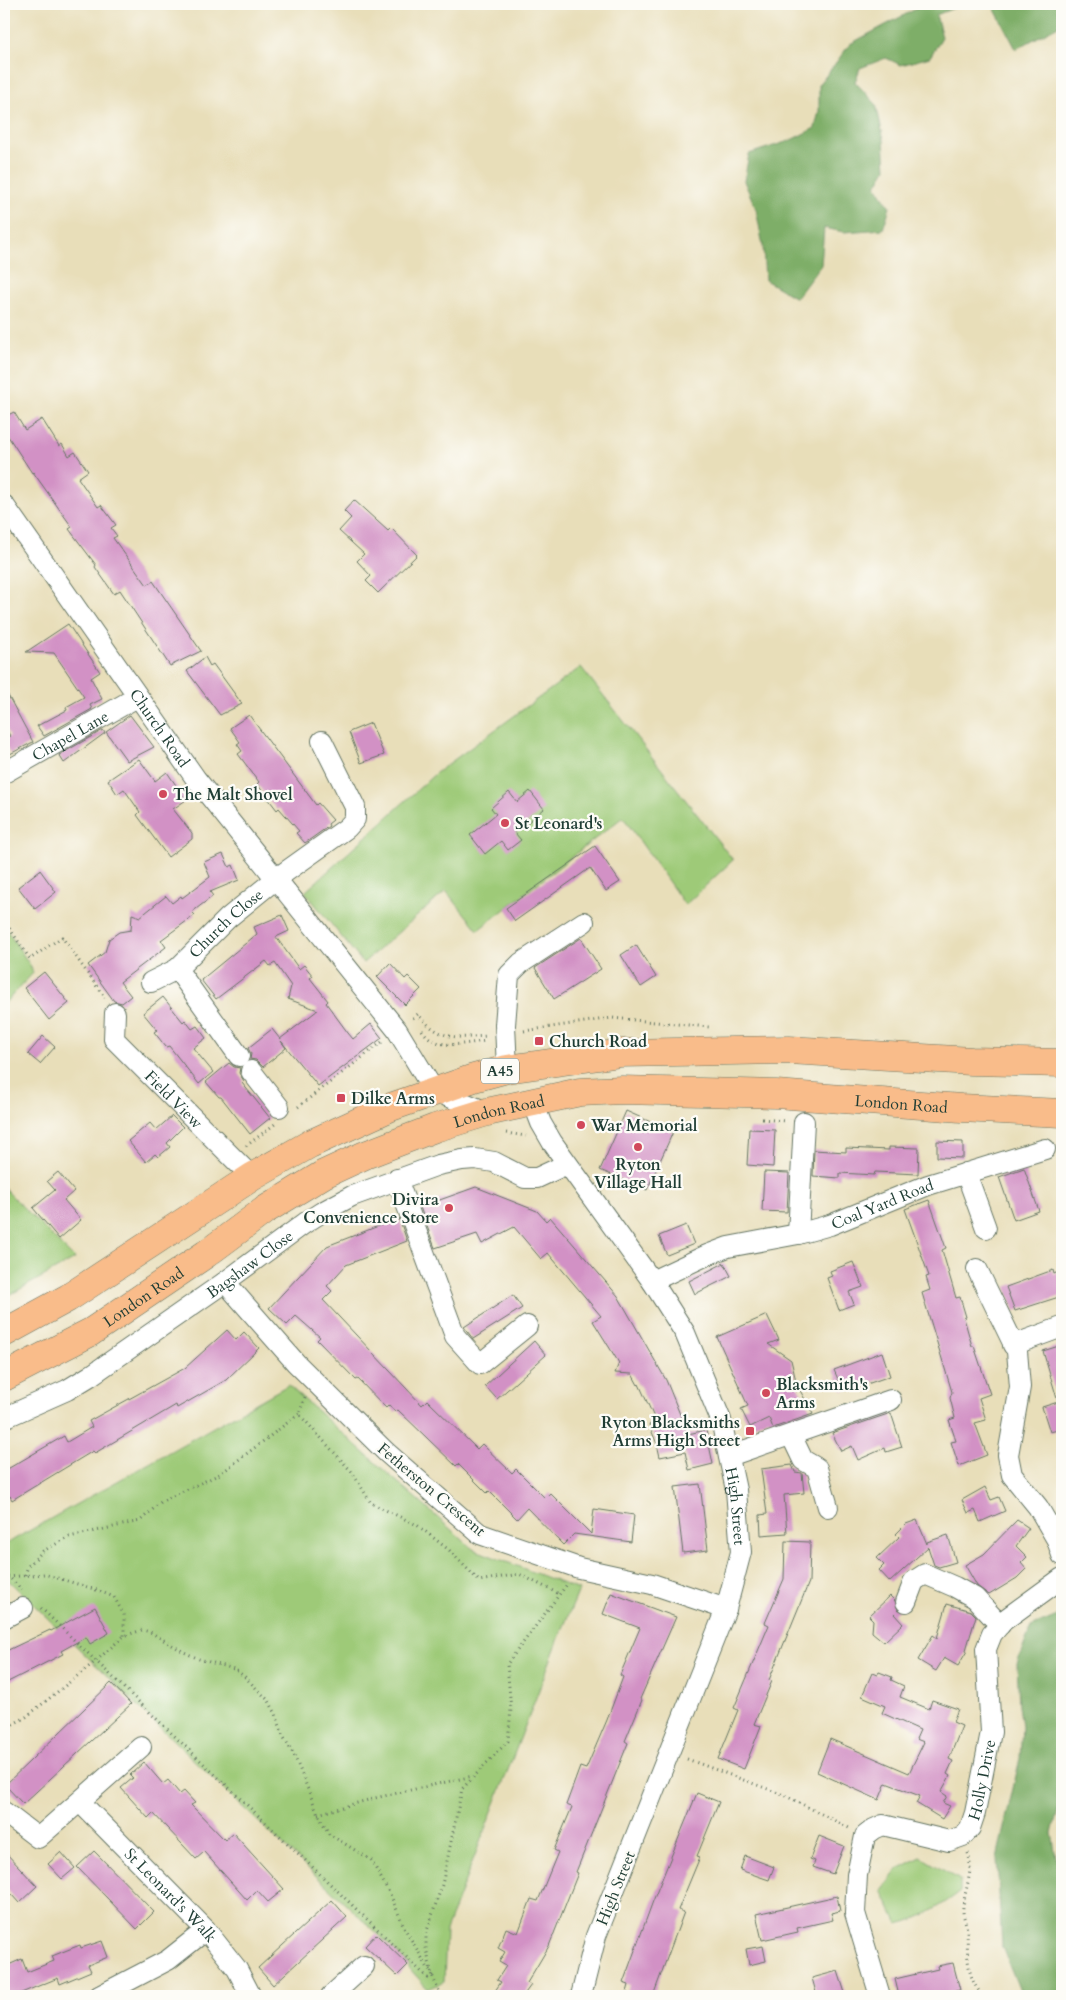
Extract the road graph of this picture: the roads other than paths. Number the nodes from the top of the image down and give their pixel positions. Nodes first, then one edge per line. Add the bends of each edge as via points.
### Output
1 (4, 505) edge
2 (138, 697) junction
3 (322, 741) dead end
4 (4, 773) edge
5 (277, 878) junction
6 (584, 922) dead end
7 (177, 969) junction
8 (151, 982) dead end
9 (114, 1013) road end
10 (1062, 1063) edge
11 (507, 1070) junction
12 (434, 1091) junction
13 (533, 1102) junction
14 (284, 1112) road end
15 (1062, 1113) edge
16 (804, 1122) dead end
17 (493, 1124) junction
18 (1045, 1149) dead end
19 (567, 1164) junction
20 (966, 1174) junction
21 (252, 1177) junction
22 (397, 1179) junction
23 (986, 1228) dead end
24 (798, 1234) junction
25 (977, 1269) dead end
26 (652, 1281) junction
27 (225, 1282) junction
28 (527, 1326) dead end
29 (1061, 1327) edge
30 (4, 1333) edge
31 (1014, 1345) junction
32 (4, 1376) edge
33 (891, 1400) dead end
34 (4, 1418) edge
35 (791, 1435) junction
36 (729, 1456) junction
37 (828, 1508) dead end
38 (1062, 1554) edge
39 (1062, 1578) edge
40 (29, 1602) road end
41 (906, 1602) dead end
42 (726, 1609) junction
43 (4, 1618) edge
44 (1000, 1625) junction
45 (142, 1747) dead end
46 (80, 1802) junction
47 (4, 1812) edge
48 (206, 1930) junction
49 (364, 1966) dead end
50 (99, 1996) edge
51 (251, 1996) edge
52 (331, 1996) edge
53 (581, 1996) edge
54 (880, 1996) edge

1 - 2 street, Church Road
2 - 4 street, Chapel Lane
2 - 5 street, Church Road via 196,779
3 - 5 street, Church Close via 355,807 355,819
5 - 7 street, Church Close via 228,918
5 - 12 street, Church Road via 397,1030
6 - 11 street via 520,963 509,975 505,1025
7 - 8 street, Church Close
7 - 14 street, Church Close
9 - 21 street, Field View via 114,1039
10 - 11 highway, A45 via 789,1050 621,1052
11 - 12 highway, A45
12 - 17 street
12 - 21 highway, A45 via 346,1126
13 - 15 highway, London Road / A45 via 580,1092 622,1090 776,1094
13 - 17 highway, London Road / A45
13 - 19 street, High Street via 541,1123
16 - 24 street
17 - 32 highway, London Road / A45 via 435,1128 324,1174 265,1210 91,1332
18 - 20 street, Coal Yard Road
19 - 22 street, Bagshaw Close via 538,1178 525,1178 494,1162 462,1160
19 - 26 street, High Street
20 - 23 street
20 - 24 street, Coal Yard Road
21 - 30 highway, A45 via 68,1298
22 - 27 street, Bagshaw Close via 352,1196 322,1212
22 - 28 street via 454,1336 480,1364
24 - 26 street, Coal Yard Road via 728,1247
25 - 31 street
26 - 36 street, High Street via 686,1332 721,1420
27 - 34 street, Bagshaw Close via 67,1390
27 - 42 street, Fetherston Crescent via 312,1380 386,1452 480,1534 579,1568 652,1584
29 - 31 street
31 - 38 street via 1020,1387 1008,1455 1012,1475 1038,1507
33 - 35 street
35 - 36 street
35 - 37 street via 803,1460 817,1468
36 - 42 street, High Street via 736,1490 741,1552
39 - 44 street, Holly Drive
40 - 43 street
41 - 44 street via 914,1581 925,1574 975,1598
42 - 53 street, High Street via 596,1936
44 - 54 street, Holly Drive via 986,1649 991,1732 970,1828 963,1836 949,1841 883,1825 865,1836 857,1875 855,1913
45 - 46 street
46 - 47 street via 38,1838
46 - 48 street, St Leonard's Walk
48 - 50 street via 168,1960
48 - 51 street, St Leonard's Walk via 237,1969
49 - 52 street

